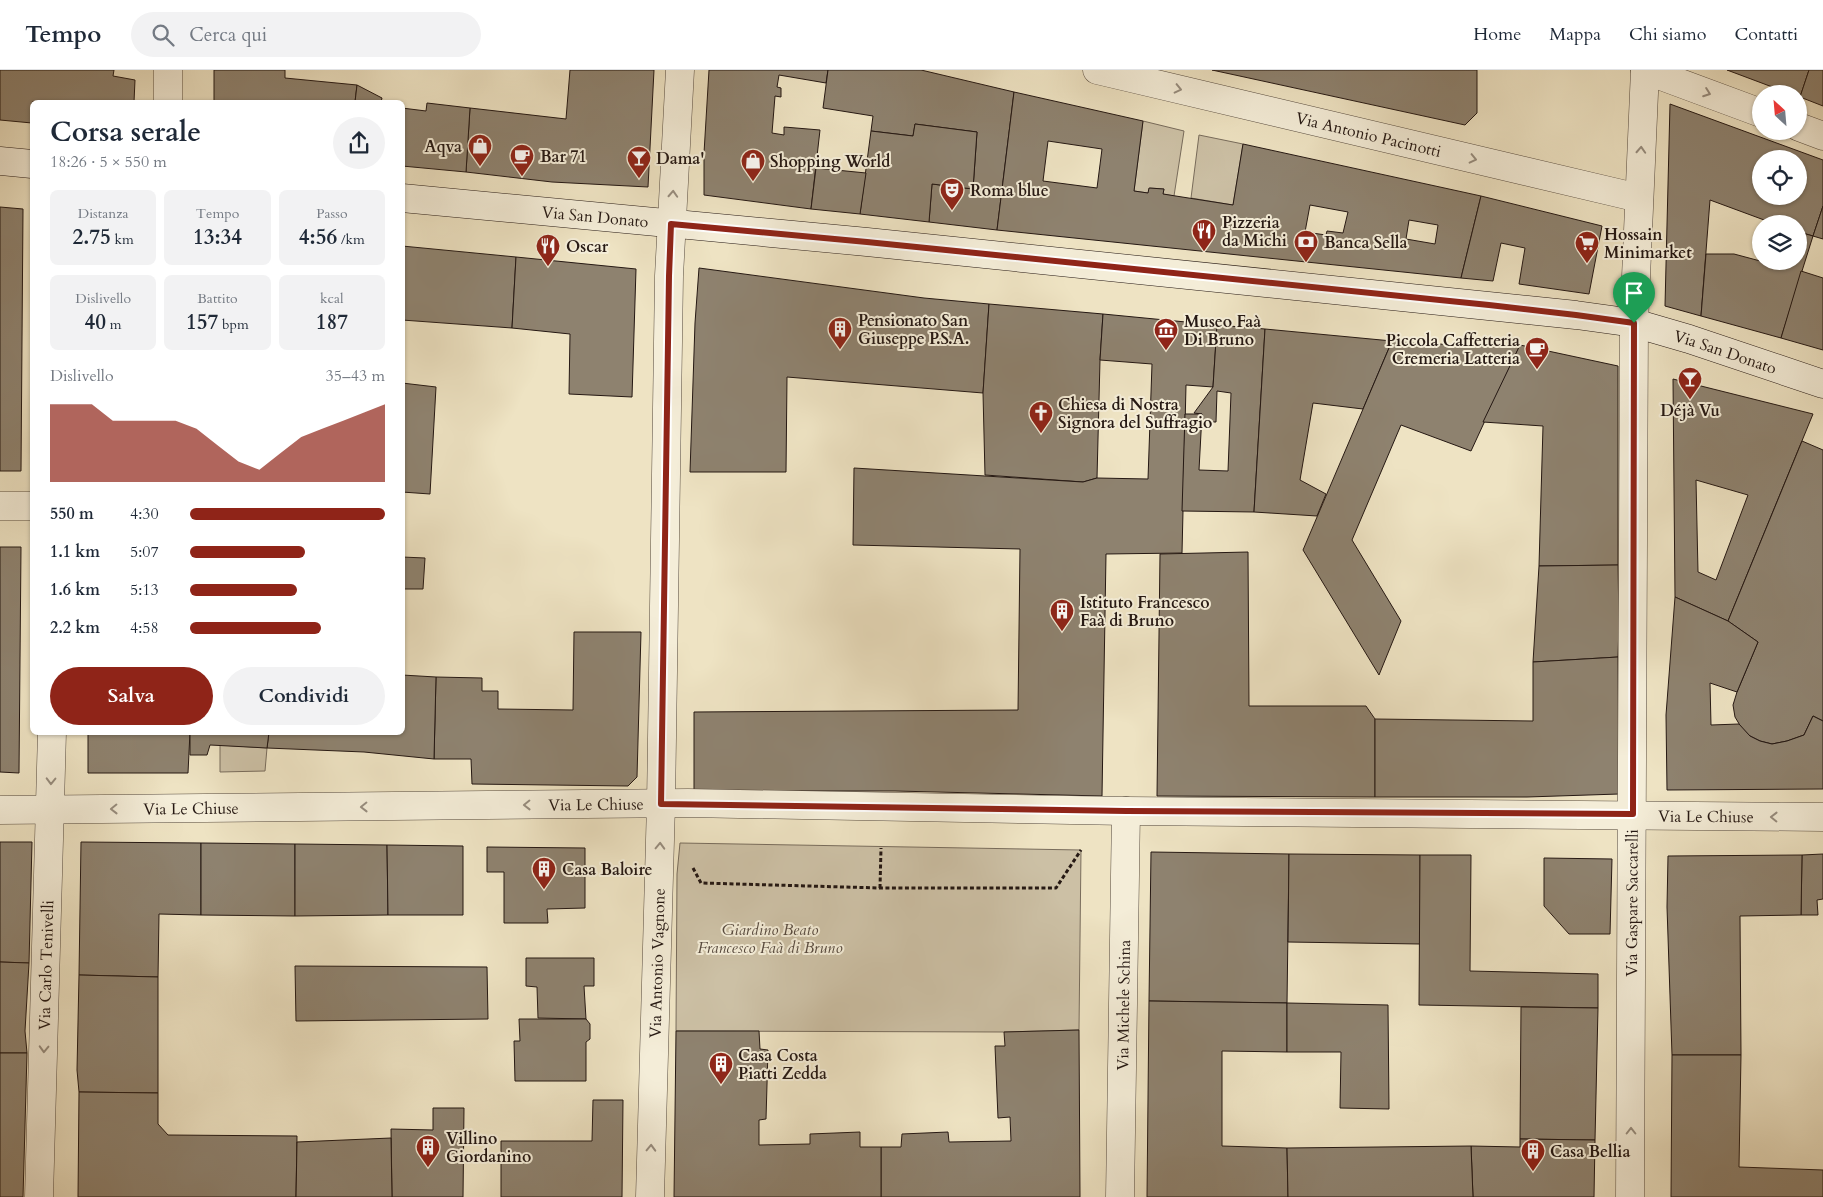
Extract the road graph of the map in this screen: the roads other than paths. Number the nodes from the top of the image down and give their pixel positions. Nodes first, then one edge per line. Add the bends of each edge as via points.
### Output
1 (168, 70) edge
2 (680, 70) edge
3 (1097, 70) edge
4 (1645, 70) edge
5 (1136, 74) edge
6 (168, 100) edge
7 (1752, 110) edge
8 (1808, 130) edge
9 (1823, 136) edge
10 (0, 160) edge
11 (30, 164) edge
12 (405, 198) edge
13 (1639, 198) junction
14 (671, 224) junction
15 (1634, 323) junction
16 (1823, 384) edge
17 (0, 506) edge
18 (30, 506) edge
19 (52, 735) edge
20 (661, 804) junction
21 (0, 810) edge
22 (51, 810) junction
23 (1126, 811) junction
24 (1633, 814) junction
25 (1823, 817) edge
26 (39, 1197) edge
27 (650, 1197) edge
28 (1120, 1197) edge
29 (1630, 1197) edge

1 - 6 street
14 -> 2 street, Via Antonio Vagnone
3 - 5 street, Via Antonio Pacinotti
4 -> 7 street
13 -> 4 street, Via Gaspare Saccarelli
5 -> 13 street, Via Antonio Pacinotti
8 - 9 street
10 - 11 street
12 - 14 street, Via San Donato
13 - 15 street, Via Gaspare Saccarelli
14 - 15 street, Via San Donato via 1499,306
14 - 20 street, Via Antonio Vagnone
15 - 16 street, Via San Donato
15 - 24 street, Via Gaspare Saccarelli
17 - 18 street
19 -> 22 street, Via Carlo Tenivelli
20 -> 22 street, Via Le Chiuse
20 - 23 street, Via Le Chiuse
27 -> 20 street, Via Antonio Vagnone
21 - 22 street, Via Le Chiuse
22 -> 26 street, Via Carlo Tenivelli
23 - 24 street, Via Le Chiuse
23 - 28 street, Via Michele Schina
25 -> 24 street, Via Le Chiuse
29 -> 24 street, Via Gaspare Saccarelli

